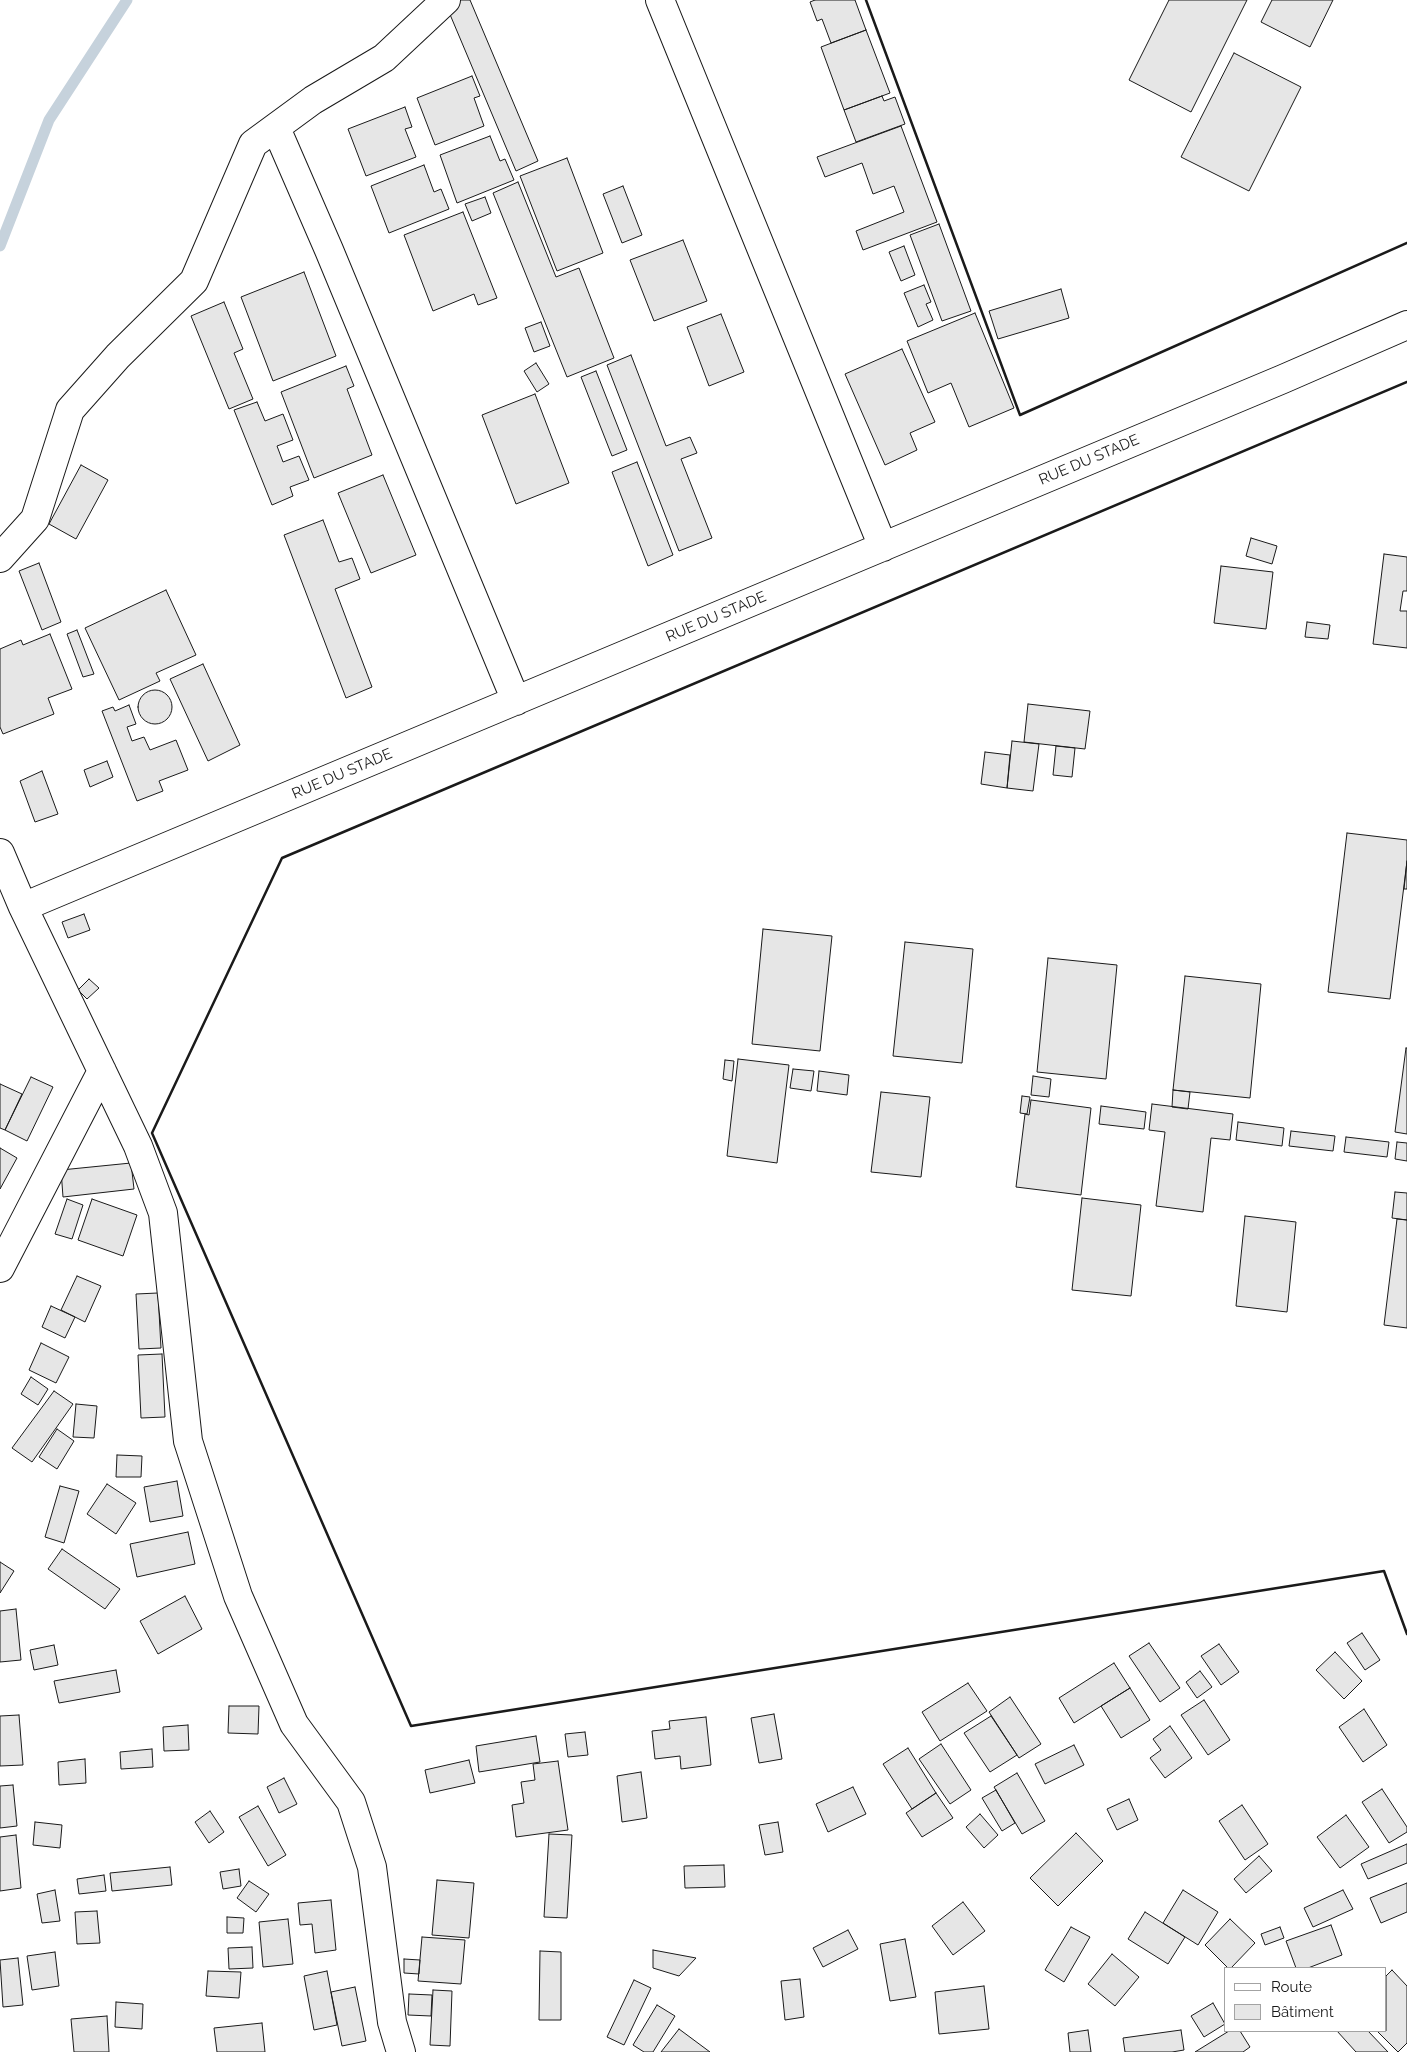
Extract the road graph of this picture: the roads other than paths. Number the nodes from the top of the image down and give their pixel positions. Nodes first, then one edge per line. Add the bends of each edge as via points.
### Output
1 (446, 0) edge
2 (660, 0) edge
3 (276, 128) junction
4 (1407, 325) edge
5 (883, 547) junction
6 (0, 558) edge
7 (516, 701) junction
8 (0, 853) edge
9 (23, 907) junction
10 (102, 1071) junction
11 (0, 1268) edge
12 (401, 2052) edge

1 - 3 street via 384,58 313,100
2 - 5 street
3 - 6 street via 253,144 194,281 118,356 70,410 35,518
3 - 7 street
4 - 5 street, RUE DU STADE
5 - 7 street, RUE DU STADE
7 - 9 street, RUE DU STADE
8 - 9 street
9 - 10 street
10 - 11 street
10 - 12 street via 138,1146 163,1212 188,1440 238,1596 294,1724 351,1802 372,1867 392,2022

